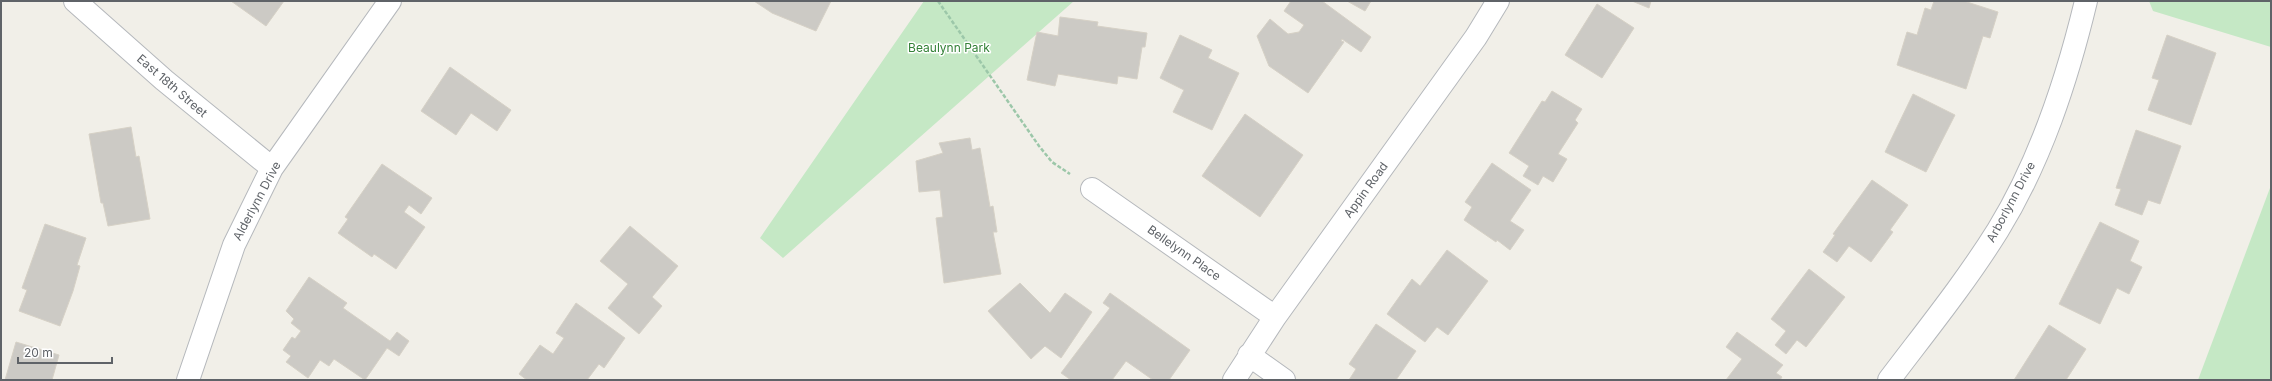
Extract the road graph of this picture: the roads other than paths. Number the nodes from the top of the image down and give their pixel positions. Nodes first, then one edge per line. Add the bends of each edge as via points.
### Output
1 (76, 1) edge
2 (390, 1) edge
3 (1498, 1) edge
4 (2086, 1) edge
5 (272, 168) junction
6 (1092, 189) road end
7 (1275, 317) junction
8 (1249, 355) junction
9 (188, 380) edge
10 (1234, 380) edge
11 (1284, 380) edge
12 (1889, 380) edge

1 - 5 street, East 18th Street via 164,80
2 - 5 street, Alderlynn Drive
3 - 7 street, Appin Road via 1476,37
4 - 12 street, Arborlynn Drive via 2059,97 2020,191 1961,286
5 - 9 street, Alderlynn Drive via 234,245
6 - 7 street, Bellelynn Place
7 - 8 street, Appin Road
8 - 10 street, Appin Road
8 - 11 street

